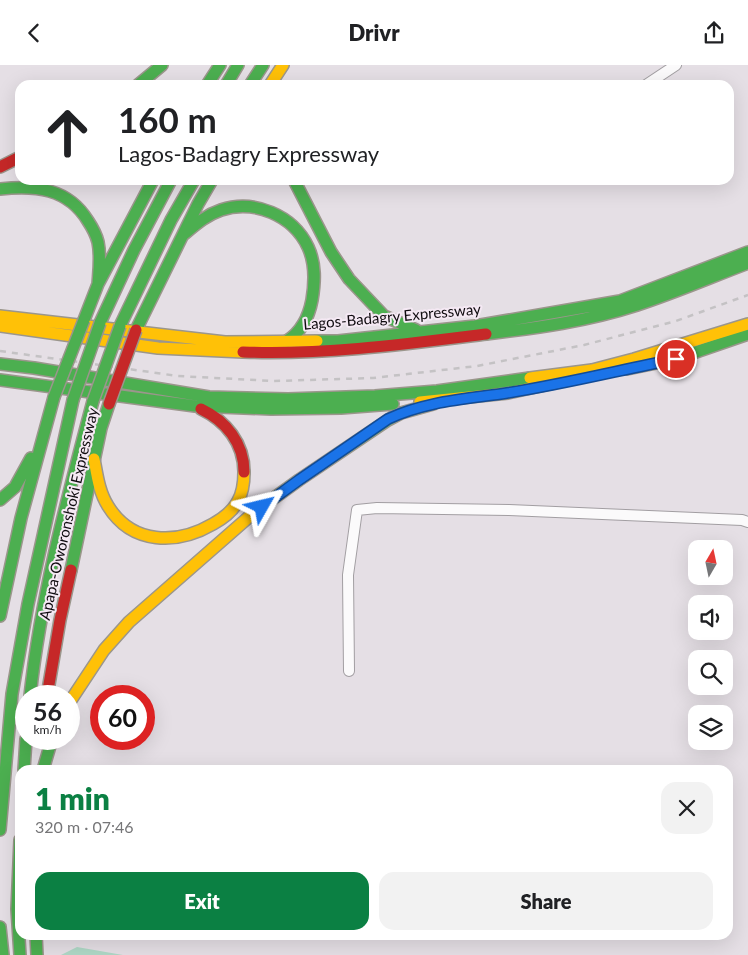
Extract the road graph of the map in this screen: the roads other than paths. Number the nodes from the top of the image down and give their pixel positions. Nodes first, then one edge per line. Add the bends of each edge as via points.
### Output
1 (162, 65) edge
2 (220, 65) edge
3 (238, 65) edge
4 (263, 65) edge
5 (283, 65) edge
6 (290, 65) edge
7 (676, 65) edge
8 (144, 80) edge
9 (210, 80) edge
10 (229, 80) edge
11 (253, 80) edge
12 (273, 80) edge
13 (286, 80) edge
14 (654, 80) edge
15 (15, 160) edge
16 (0, 167) edge
17 (150, 185) edge
18 (168, 185) edge
19 (191, 185) edge
20 (209, 185) edge
21 (297, 185) edge
22 (0, 189) edge
23 (183, 235) junction
24 (748, 252) edge
25 (748, 263) edge
26 (98, 284) junction
27 (0, 316) edge
28 (748, 324) edge
29 (0, 326) edge
30 (418, 331) junction
31 (748, 334) edge
32 (287, 341) junction
33 (0, 364) edge
34 (0, 380) edge
35 (458, 398) junction
36 (194, 406) junction
37 (41, 441) junction
38 (94, 459) junction
39 (0, 499) edge
40 (748, 522) edge
41 (0, 616) edge
42 (348, 671) dead end
43 (31, 685) edge
44 (49, 685) edge
45 (80, 686) edge
46 (25, 750) edge
47 (43, 750) edge
48 (48, 750) edge
49 (24, 765) edge
50 (42, 765) edge
51 (43, 765) edge
52 (0, 830) edge
53 (0, 927) edge
54 (19, 940) edge
55 (36, 940) edge
56 (3, 955) edge
57 (20, 955) edge
58 (37, 955) edge

1 - 8 main road
2 - 9 main road
3 - 10 main road
4 - 11 main road
5 - 12 main road
6 - 13 main road
7 - 14 street
15 - 16 main road
17 - 26 main road
18 - 52 main road, Apapa-Oworonshoki Expressway, bridge via 100,323 72,400 12,694
19 - 43 main road, Apapa-Oworonshoki Expressway, bridge via 120,326 93,401 47,585
20 - 23 main road, Apapa-Oworonshoki Expressway
21 - 30 main road via 331,252 349,279 384,316
22 - 26 main road via 21,186 44,188 64,195 77,205 98,240
23 - 32 main road via 206,216 241,206 261,208 295,226 312,255 314,292 308,314 298,331
23 - 38 main road, Apapa-Oworonshoki Expressway, bridge via 136,330 101,428
24 - 30 main road, Lagos-Badagry Expressway via 620,301 475,326
25 - 29 main road, Lagos-Badagry Expressway via 637,305 593,317 537,328 314,352 167,349
26 - 37 main road, bridge via 54,397
27 - 32 main road, Lagos-Badagry Expressway via 225,342
28 - 33 main road via 592,370 374,396 209,397
30 - 32 main road, Lagos-Badagry Expressway via 338,341
31 - 35 main road via 676,359 508,393
34 - 36 main road
35 - 36 main road via 332,408
35 - 45 main road via 388,419 250,517 129,622 104,650
36 - 38 main road via 218,416 244,455 244,484 236,505 200,532 172,539 152,537 131,528 112,512 103,497
37 - 39 main road via 20,480
37 - 41 main road
38 - 44 main road, Apapa-Oworonshoki Expressway
40 - 42 street via 509,510 357,509 348,575
46 - 49 main road
47 - 50 main road
48 - 51 main road
53 - 56 main road
54 - 57 main road
55 - 58 main road

